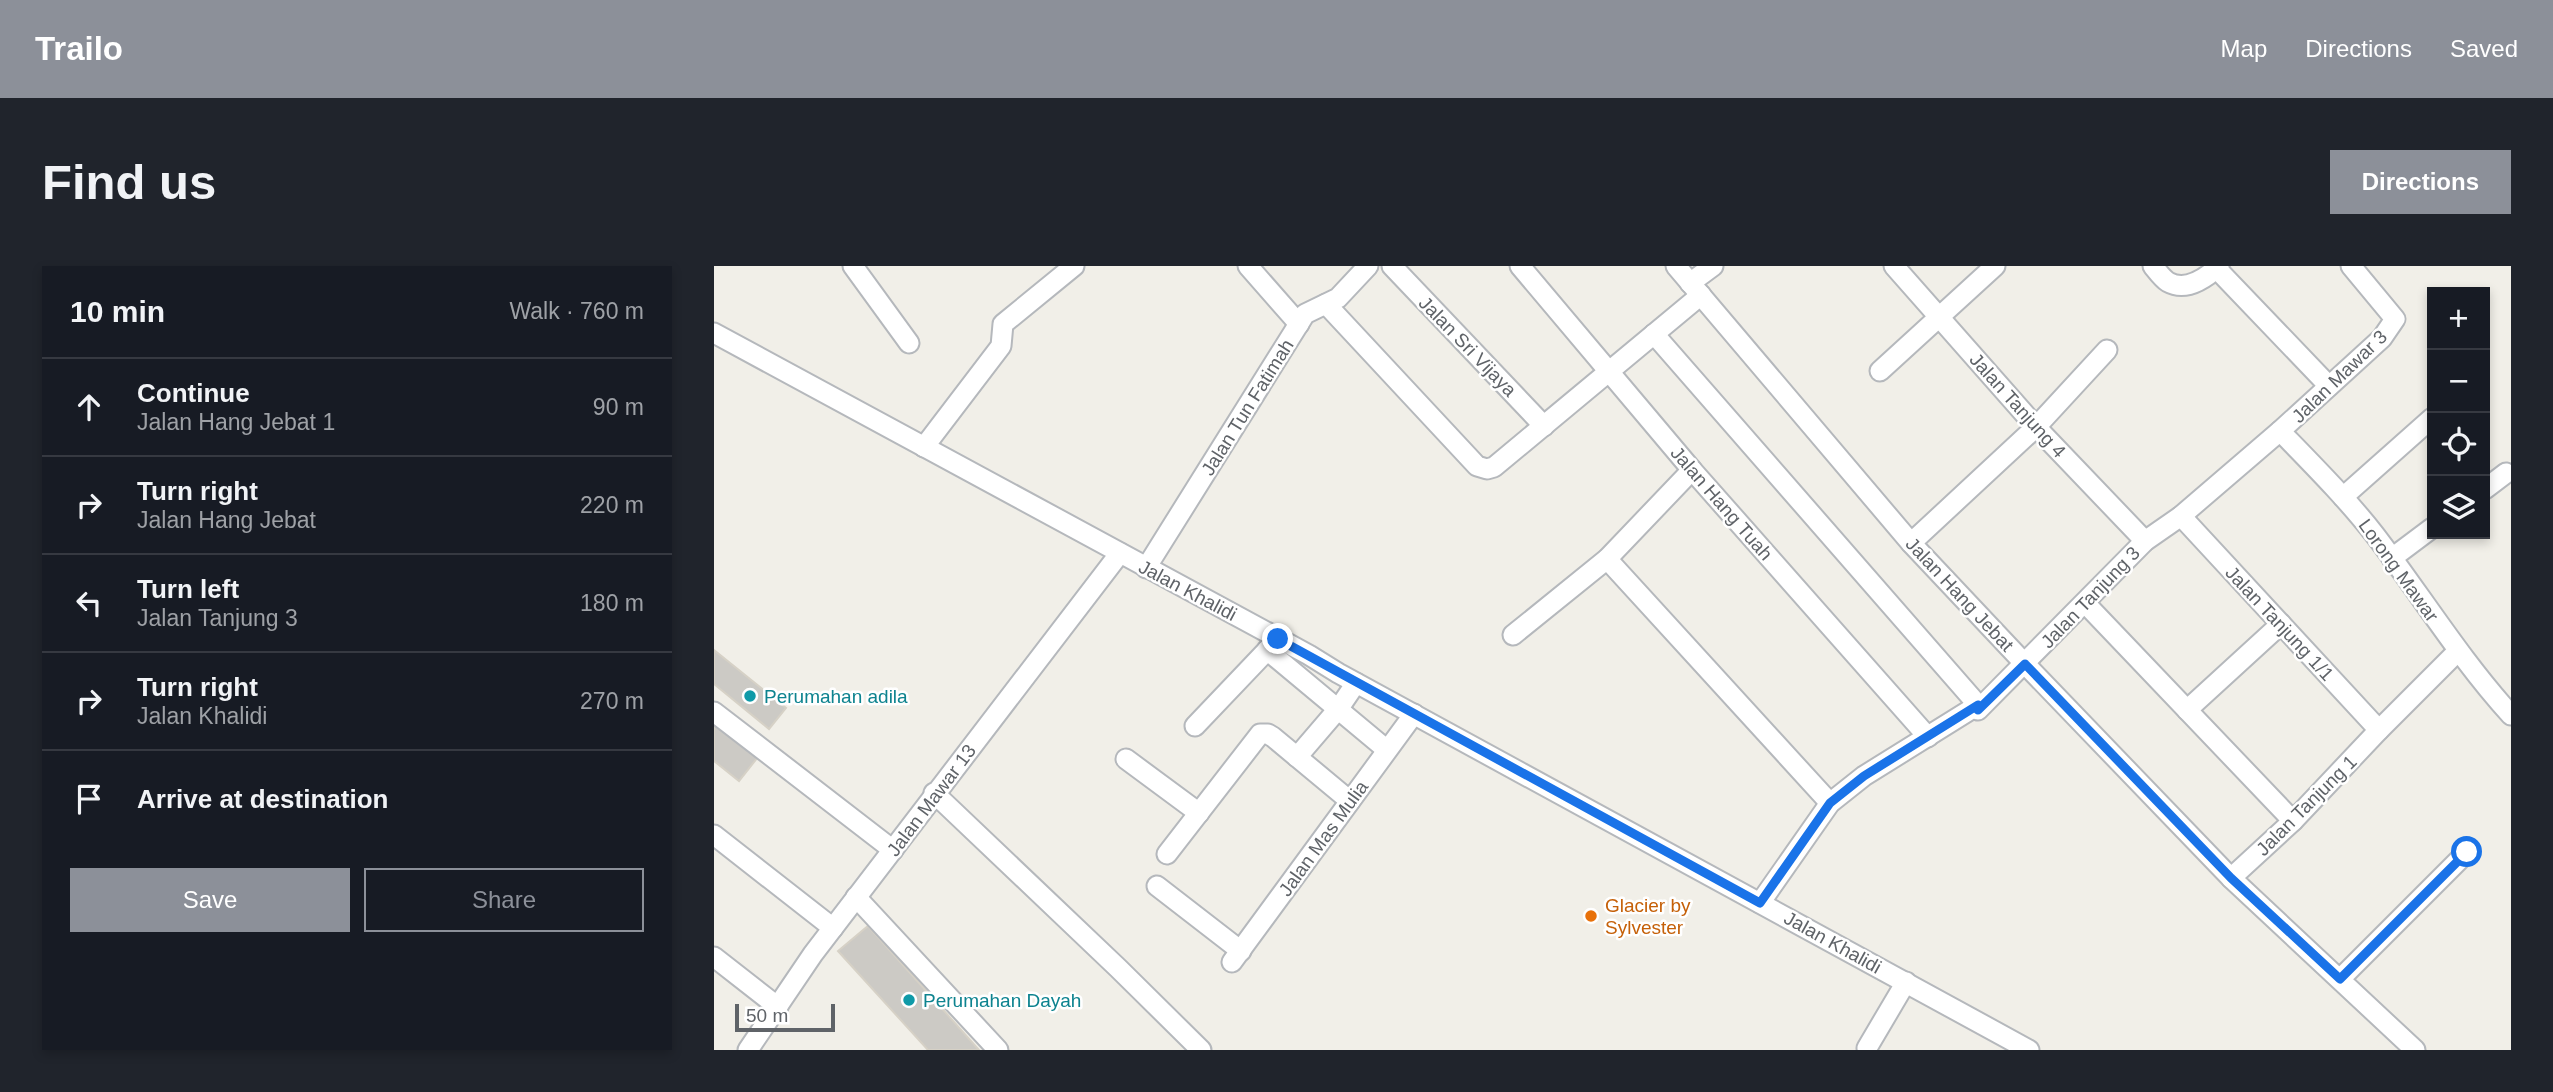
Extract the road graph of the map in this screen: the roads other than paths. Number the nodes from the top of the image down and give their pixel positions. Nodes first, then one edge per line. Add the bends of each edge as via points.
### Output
1 (853, 266) edge
2 (1074, 266) edge
3 (1248, 266) edge
4 (1368, 266) edge
5 (1392, 266) edge
6 (1520, 266) edge
7 (1676, 266) edge
8 (1713, 266) edge
9 (1894, 266) edge
10 (1995, 266) edge
11 (2152, 266) edge
12 (2351, 266) edge
13 (2217, 267) edge
14 (1696, 289) junction
15 (1326, 304) junction
16 (1940, 317) junction
17 (1299, 324) junction
18 (714, 333) edge
19 (1654, 334) junction
20 (909, 343) dead end
21 (2107, 350) dead end
22 (1609, 372) junction
23 (1880, 372) dead end
24 (2329, 386) junction
25 (2427, 422) edge
26 (1544, 426) junction
27 (2036, 427) junction
28 (2280, 432) junction
29 (924, 447) junction
30 (1692, 470) junction
31 (2505, 473) dead end
32 (2490, 484) edge
33 (2343, 497) junction
34 (2181, 516) junction
35 (2427, 532) edge
36 (2145, 541) junction
37 (1911, 543) junction
38 (1120, 554) junction
39 (2392, 558) junction
40 (1607, 559) junction
41 (1146, 568) junction
42 (2085, 603) junction
43 (2281, 624) junction
44 (1513, 635) dead end
45 (1273, 644) junction
46 (2458, 651) junction
47 (1309, 654) junction
48 (2025, 664) junction
49 (1296, 673) junction
50 (1356, 683) junction
51 (1978, 705) junction
52 (1339, 708) junction
53 (2187, 709) junction
54 (714, 712) edge
55 (1413, 714) junction
56 (2511, 715) edge
57 (1195, 726) dead end
58 (2379, 730) junction
59 (1927, 737) junction
60 (1387, 750) junction
61 (1297, 757) junction
62 (1126, 759) dead end
63 (934, 793) junction
64 (1350, 801) junction
65 (1830, 803) junction
66 (1199, 813) junction
67 (2293, 821) junction
68 (714, 835) edge
69 (893, 850) junction
70 (2467, 852) dead end
71 (1167, 854) dead end
72 (2231, 878) junction
73 (1157, 886) dead end
74 (856, 897) junction
75 (1760, 903) junction
76 (833, 928) junction
77 (714, 957) edge
78 (2340, 979) junction
79 (1906, 982) junction
80 (778, 1007) junction
81 (1867, 1048) dead end
82 (748, 1050) edge
83 (998, 1050) edge
84 (1200, 1050) edge
85 (2029, 1050) edge
86 (2414, 1050) edge

1 - 20 street
2 - 29 street via 1003,324 1001,346
3 - 17 street
4 - 15 street, Jalan Tun Fatimah via 1338,299
5 - 26 street, Jalan Sri Vijaya
6 - 22 street, Jalan Hang Tuah
7 - 14 street, Jalan Hang Jebat
8 - 14 street
9 - 16 street, Jalan Tanjung 4
10 - 16 street
11 - 13 street via 2168,282 2186,285
12 - 24 street, Jalan Mawar 3 via 2395,318 2382,338
13 - 24 street
14 - 19 street
14 - 37 street, Jalan Hang Jebat
15 - 17 street, Jalan Tun Fatimah via 1306,314
15 - 26 street via 1477,466 1494,467
16 - 23 street
16 - 27 street, Jalan Tanjung 4
17 - 41 street, Jalan Tun Fatimah
18 - 29 street, Jalan Khalidi
19 - 22 street
19 - 51 street
21 - 27 street
22 - 26 street
22 - 30 street, Jalan Hang Tuah
24 - 28 street, Jalan Mawar 3
25 - 33 street
27 - 36 street, Jalan Tanjung 4
27 - 37 street
28 - 33 street, Lorong Mawar
28 - 34 street, Jalan Tanjung 3
29 - 38 street, Jalan Khalidi
30 - 40 street
30 - 59 street, Jalan Hang Tuah
31 - 32 street
33 - 39 street, Lorong Mawar
34 - 36 street, Jalan Tanjung 3
34 - 43 street, Jalan Tanjung 1/1
35 - 39 street
36 - 42 street, Jalan Tanjung 3
37 - 48 street, Jalan Hang Jebat
38 - 41 street, Jalan Khalidi
38 - 63 street, Jalan Mawar 13
39 - 46 street, Lorong Mawar
40 - 44 street
40 - 65 street
41 - 45 street, Jalan Khalidi
42 - 48 street, Jalan Tanjung 3
42 - 53 street
43 - 53 street
43 - 58 street, Jalan Tanjung 1/1
45 - 47 street, Jalan Khalidi
45 - 49 street
45 - 57 street
46 - 56 street, Lorong Mawar
46 - 58 street, Jalan Tanjung 1
47 - 49 street
47 - 50 street, Jalan Khalidi
48 - 51 street, Jalan Tanjung 3 via 1978,710
48 - 72 street, Jalan Hang Jebat
49 - 52 street
50 - 52 street
50 - 55 street, Jalan Khalidi
51 - 59 street, Jalan Tanjung 3
52 - 60 street
52 - 61 street
53 - 67 street
54 - 69 street
55 - 60 street, Jalan Mas Mulia
55 - 75 street, Jalan Khalidi
58 - 67 street, Jalan Tanjung 1
59 - 65 street, Jalan Tanjung 3
60 - 64 street, Jalan Mas Mulia
61 - 64 street
61 - 66 street via 1268,734 1260,734
62 - 66 street
63 - 69 street, Jalan Mawar 13
63 - 84 street
64 - 73 street, Jalan Mas Mulia via 1237,957
65 - 75 street, Jalan Tanjung 3
66 - 71 street
67 - 72 street, Jalan Tanjung 1
68 - 76 street
69 - 74 street, Jalan Mawar 13
70 - 78 street
72 - 78 street, Jalan Hang Jebat
74 - 76 street, Jalan Mawar 13
74 - 83 street
75 - 79 street, Jalan Khalidi
76 - 80 street, Jalan Mawar 13
77 - 80 street
78 - 86 street, Jalan Hang Jebat
79 - 81 street
79 - 85 street, Jalan Khalidi
80 - 82 street, Jalan Mawar 13

